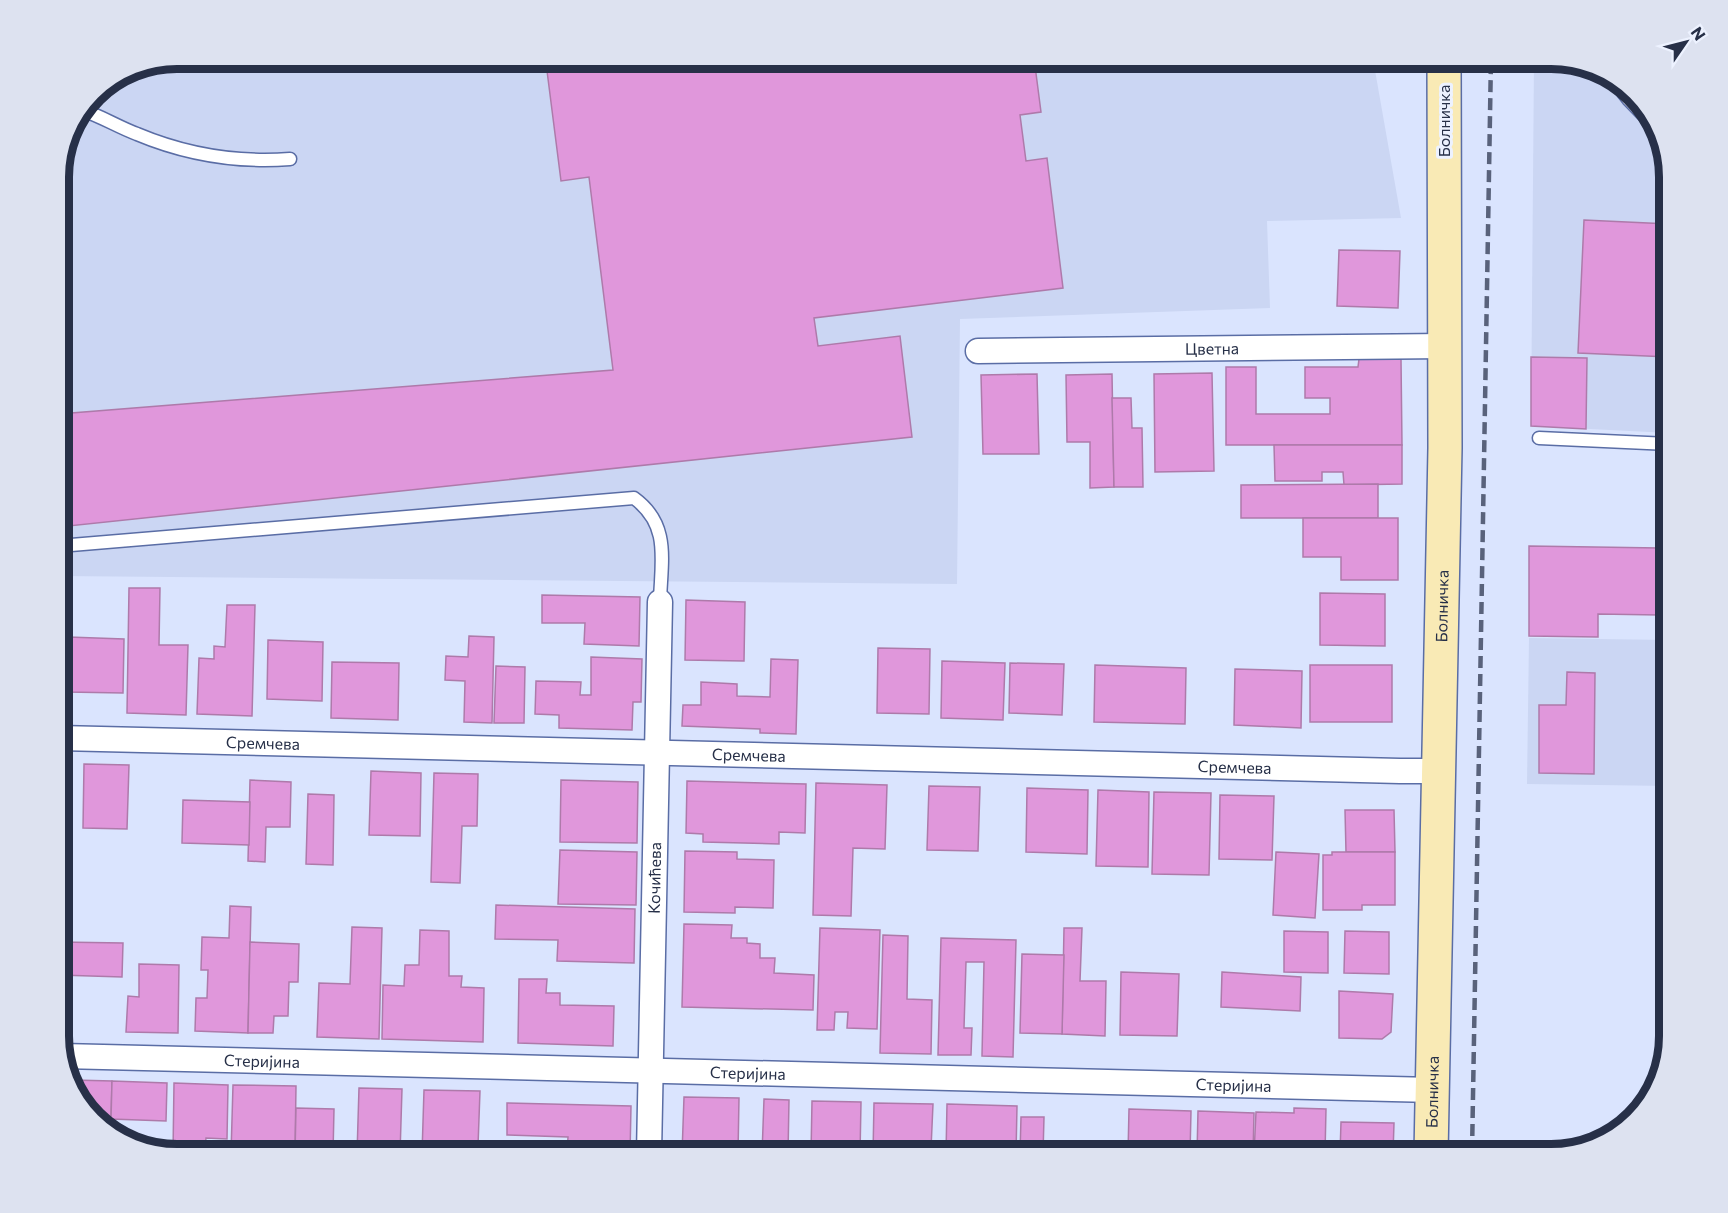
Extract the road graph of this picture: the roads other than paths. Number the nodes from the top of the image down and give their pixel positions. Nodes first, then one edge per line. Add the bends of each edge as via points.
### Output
1 (1444, 69) edge
2 (90, 113) edge
3 (290, 159) dead end
4 (1445, 346) junction
5 (978, 351) dead end
6 (1539, 438) dead end
7 (1659, 443) edge
8 (69, 545) edge
9 (660, 602) joint
10 (69, 738) edge
11 (657, 753) junction
12 (1438, 771) junction
13 (71, 1056) edge
14 (651, 1071) junction
15 (1432, 1090) junction
16 (649, 1144) edge
17 (1431, 1144) edge

1 - 4 street, Болничка
2 - 3 lane via 166,146 199,155 232,160
4 - 5 street, Цветна
4 - 12 street, Болничка
6 - 7 lane
8 - 9 lane via 634,498 649,511 662,537
9 - 11 street, Кочићева
10 - 11 street, Сремчева
11 - 12 street, Сремчева
11 - 14 street, Кочићева
12 - 15 street, Болничка
13 - 14 street, Стеријина
14 - 15 street, Стеријина
14 - 16 street, Кочићева
15 - 17 street, Болничка

